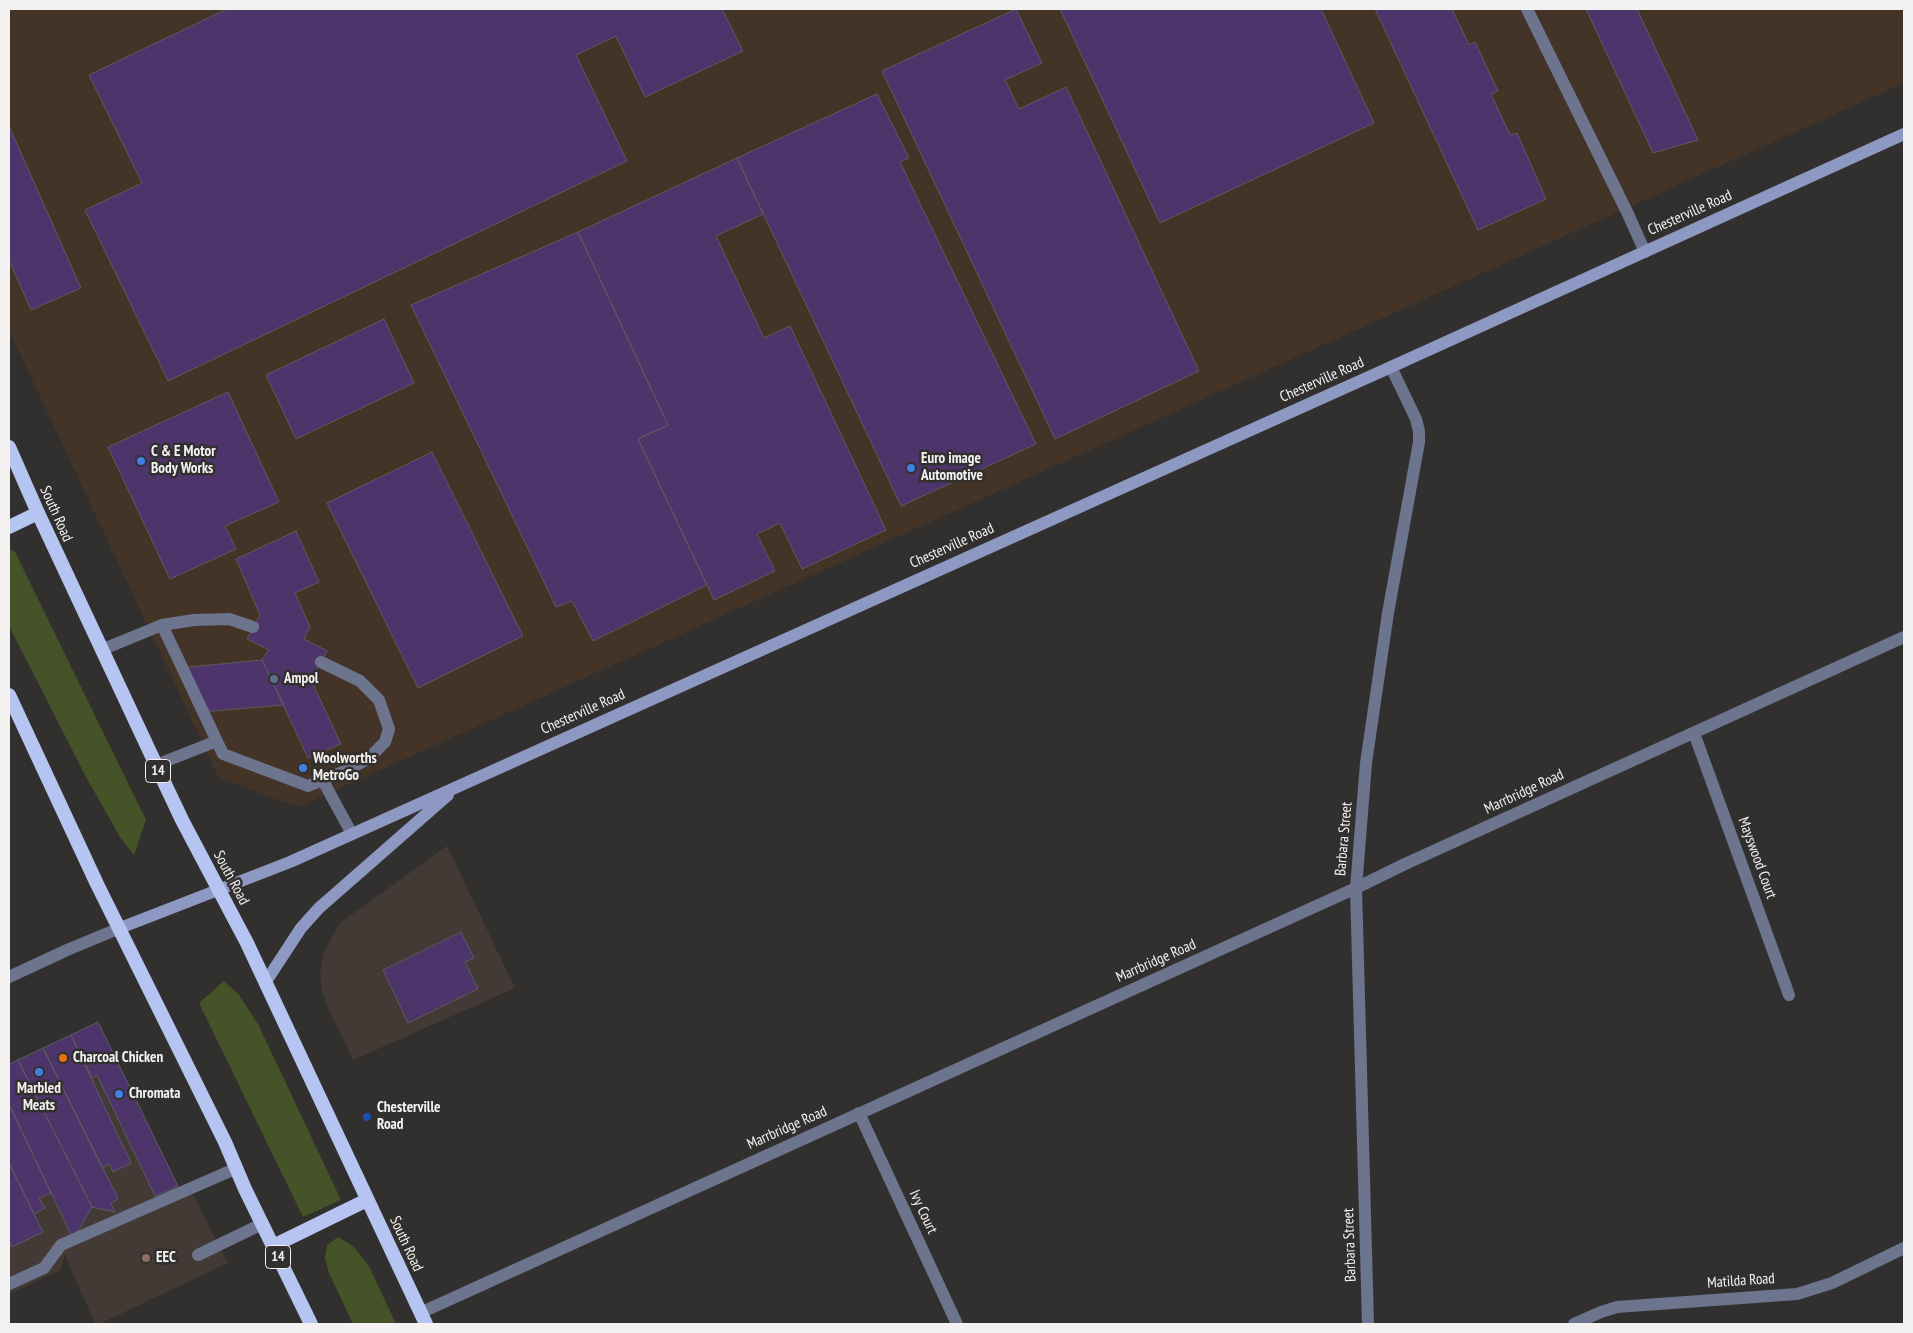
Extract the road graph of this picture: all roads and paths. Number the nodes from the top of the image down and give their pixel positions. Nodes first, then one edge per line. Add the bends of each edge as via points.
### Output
1 (1527, 9) edge
2 (1904, 134) edge
3 (1645, 252) junction
4 (1391, 367) junction
5 (9, 447) edge
6 (38, 513) junction
7 (9, 527) edge
8 (162, 625) junction
9 (253, 627) dead end
10 (1904, 637) edge
11 (101, 650) junction
12 (321, 662) dead end
13 (9, 695) edge
14 (1694, 733) junction
15 (217, 740) junction
16 (156, 766) junction
17 (322, 779) junction
18 (457, 787) junction
19 (352, 834) junction
20 (1356, 888) junction
21 (220, 889) junction
22 (120, 928) junction
23 (9, 977) edge
24 (265, 983) junction
25 (1789, 995) dead end
26 (859, 1113) junction
27 (237, 1168) junction
28 (367, 1200) junction
29 (262, 1224) junction
30 (273, 1246) junction
31 (1904, 1248) edge
32 (198, 1255) dead end
33 (9, 1284) edge
34 (423, 1318) edge
35 (311, 1324) edge
36 (957, 1324) edge
37 (1368, 1324) edge
38 (1574, 1324) edge

1 - 3 street
2 - 3 main road, Chesterville Road
3 - 4 main road, Chesterville Road
4 - 18 main road, Chesterville Road
4 - 20 street, Barbara Street via 1416,419 1419,442 1388,613 1366,763
5 - 6 highway, South Road / 14
6 - 7 highway
6 - 11 highway, South Road / 14
8 - 9 street via 194,620 229,620
8 - 11 street
8 - 15 street
10 - 14 street, Marrbridge Road
11 - 16 highway, South Road / 14
12 - 17 street via 360,682 378,700 389,729 385,742 368,759
13 - 22 highway, 14
14 - 20 street, Marrbridge Road
14 - 25 street, Mayswood Court
15 - 16 street
15 - 17 street via 223,754 308,786
16 - 21 highway, South Road / 14
17 - 19 street
18 - 19 main road, Chesterville Road
18 - 24 main road via 319,908 301,928
19 - 21 main road, Chesterville Road
20 - 26 street, Marrbridge Road
20 - 37 street, Barbara Street
21 - 22 main road, Chesterville Road
21 - 24 highway, South Road / 14
22 - 23 street, Chesterville Road
22 - 27 highway, 14
24 - 28 highway, South Road / 14
26 - 34 street, Marrbridge Road
26 - 36 street, Ivy Court
27 - 29 highway, 14
27 - 33 street via 61,1245 44,1268
28 - 30 highway
28 - 34 highway, South Road / 14
29 - 30 highway, 14
29 - 32 street
30 - 35 highway, 14
31 - 38 street, Matilda Road via 1811,1291 1617,1307

